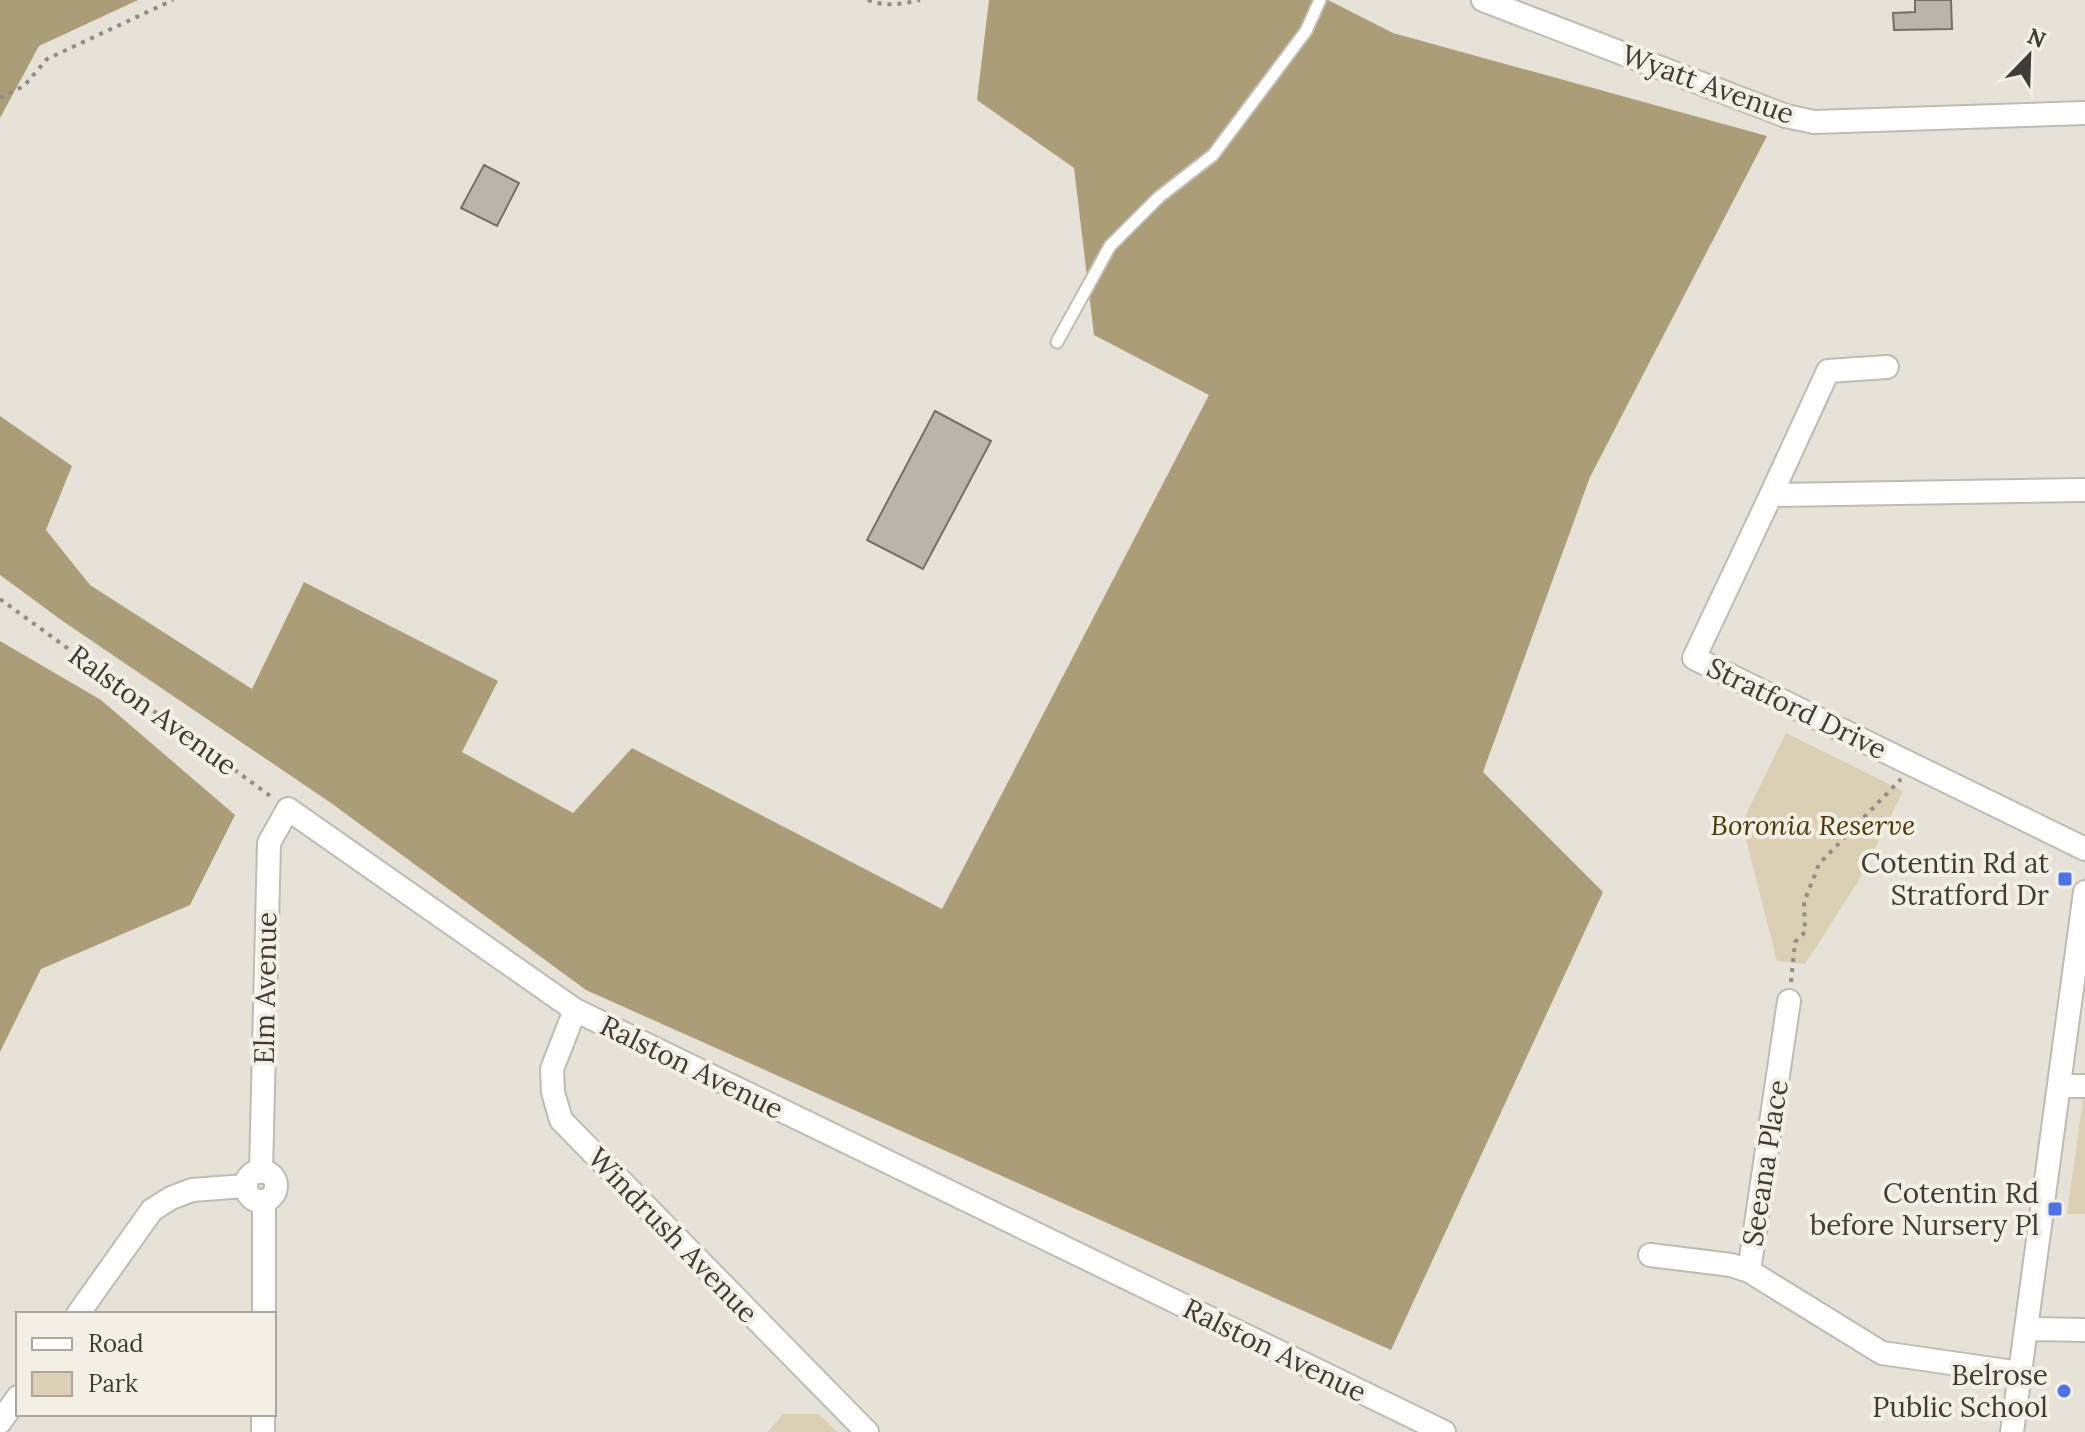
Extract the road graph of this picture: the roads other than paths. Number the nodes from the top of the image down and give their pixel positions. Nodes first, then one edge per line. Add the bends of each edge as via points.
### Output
1 (1320, 0) edge
2 (1483, 0) edge
3 (2085, 113) edge
4 (1057, 342) dead end
5 (1887, 367) dead end
6 (2085, 490) edge
7 (1771, 495) junction
8 (288, 809) joint
9 (2085, 849) edge
10 (2085, 892) edge
11 (1789, 1001) road end
12 (575, 1010) junction
13 (2059, 1086) junction
14 (2085, 1086) edge
15 (253, 1179) junction
16 (1650, 1255) dead end
17 (1749, 1271) junction
18 (79, 1312) edge
19 (264, 1312) edge
20 (2026, 1329) junction
21 (2085, 1330) edge
22 (2020, 1373) junction
23 (16, 1400) edge
24 (0, 1422) edge
25 (867, 1432) edge
26 (1444, 1432) edge
27 (2012, 1432) edge

1 - 4 lane via 1306,31 1213,155 1159,197 1110,246
2 - 3 street, Wyatt Avenue via 1786,116 1814,122
5 - 7 street via 1828,371
6 - 7 street
7 - 9 street, Stratford Drive via 1694,658
8 - 12 street, Ralston Avenue
8 - 15 street, Elm Avenue via 269,843
10 - 13 street
11 - 17 street, Seeana Place
12 - 25 street, Windrush Avenue via 552,1069 561,1120
12 - 26 street, Ralston Avenue
13 - 14 street
13 - 20 street
15 - 18 street via 192,1190 152,1210
15 - 19 street, Elm Avenue via 268,1172 276,1186 264,1202
16 - 17 street
17 - 22 street, Seeana Place via 1882,1353
20 - 21 street
20 - 22 street
22 - 27 street
23 - 24 street

